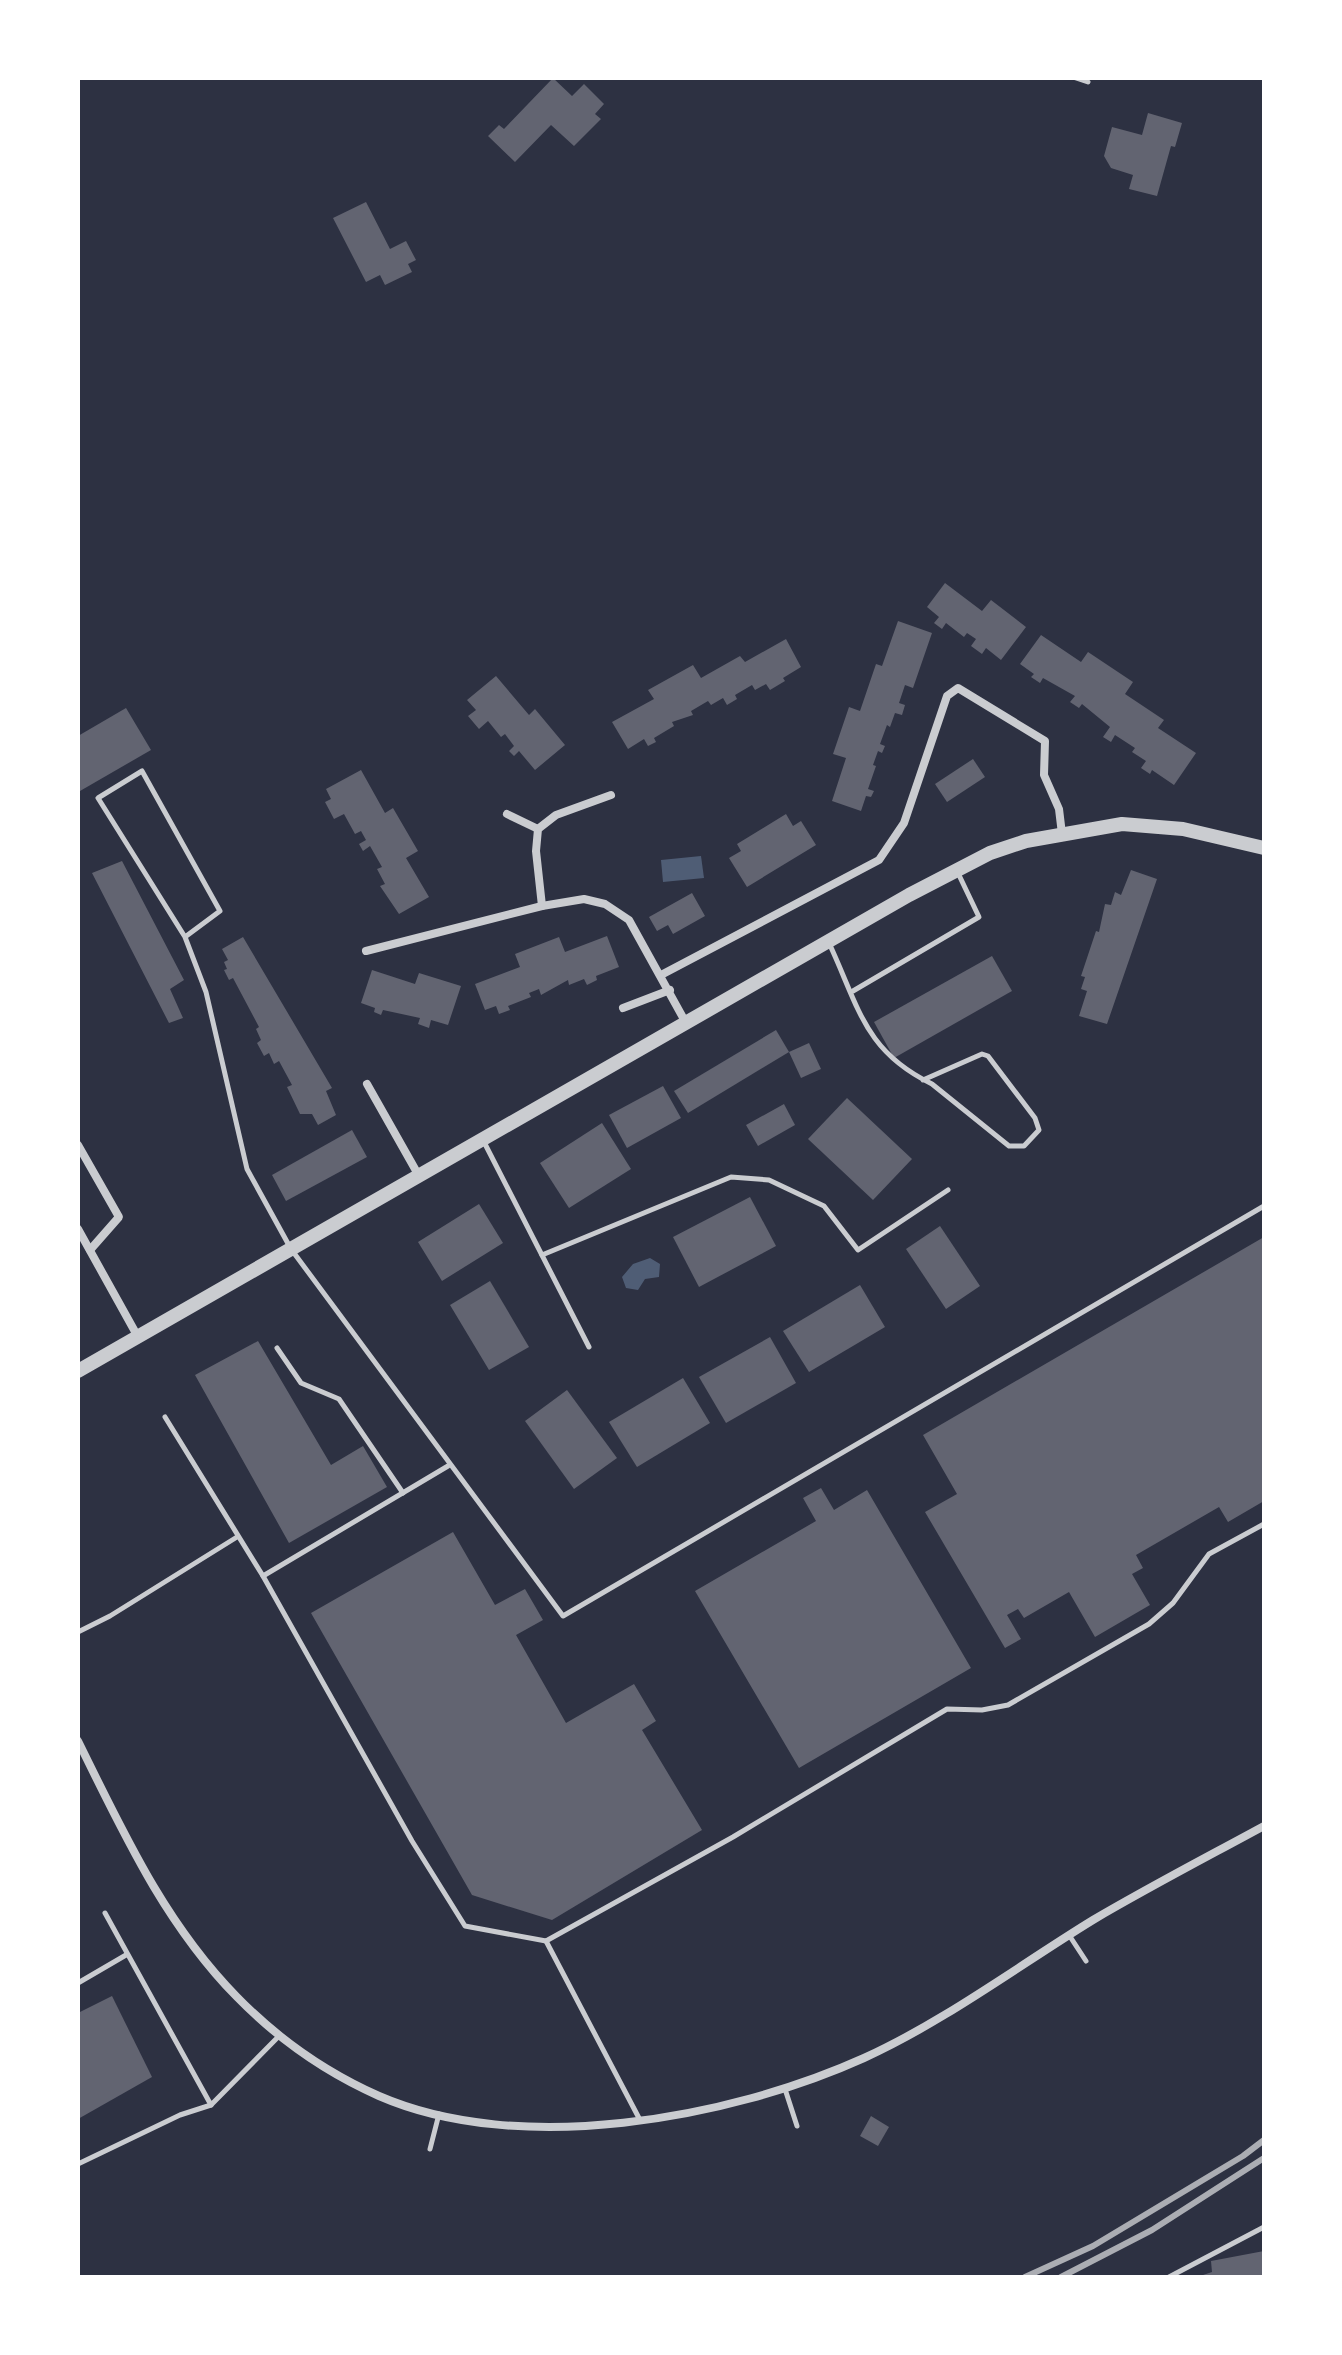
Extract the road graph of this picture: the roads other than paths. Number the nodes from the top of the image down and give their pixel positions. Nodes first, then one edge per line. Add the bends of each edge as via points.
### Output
1 (1076, 78) edge
2 (1088, 82) dead end
3 (611, 795) dead end
4 (507, 814) dead end
5 (538, 829) junction
6 (1062, 834) junction
7 (1264, 848) edge
8 (957, 870) junction
9 (542, 906) junction
10 (185, 937) junction
11 (828, 942) junction
12 (366, 951) dead end
13 (661, 975) junction
14 (670, 990) junction
15 (853, 991) junction
16 (623, 1008) dead end
17 (687, 1024) junction
18 (923, 1080) junction
19 (367, 1084) dead end
20 (482, 1139) junction
21 (78, 1145) edge
22 (419, 1176) junction
23 (948, 1190) dead end
24 (1264, 1206) edge
25 (78, 1229) edge
26 (291, 1249) junction
27 (90, 1250) junction
28 (542, 1255) junction
29 (138, 1337) junction
30 (589, 1347) dead end
31 (277, 1348) dead end
32 (78, 1371) edge
33 (165, 1417) dead end
34 (448, 1466) junction
35 (403, 1493) junction
36 (1264, 1524) edge
37 (237, 1537) junction
38 (263, 1576) junction
39 (78, 1632) edge
40 (78, 1741) edge
41 (1264, 1826) edge
42 (105, 1913) dead end
43 (1069, 1935) junction
44 (546, 1941) junction
45 (126, 1955) junction
46 (1086, 1961) dead end
47 (78, 1983) edge
48 (279, 2036) junction
49 (785, 2089) junction
50 (211, 2105) junction
51 (439, 2113) junction
52 (640, 2120) junction
53 (797, 2126) dead end
54 (430, 2149) dead end
55 (78, 2164) edge
56 (1264, 2227) edge
57 (1169, 2277) edge

1 - 2 lane
3 - 5 street via 556,815
4 - 5 street
5 - 9 street
6 - 7 street via 1122,824 1183,829
6 - 8 street via 1014,845
6 - 13 street via 1059,809 1044,775 1045,741 958,688 947,696 904,823 879,860
8 - 11 street
8 - 15 lane via 979,917
9 - 12 street
9 - 13 street via 584,899 618,910
10 - 10 lane via 220,911 142,771 98,798
10 - 26 lane via 206,992 247,1169
11 - 15 lane
11 - 17 street
13 - 14 street
14 - 16 street
14 - 17 street
15 - 18 lane via 879,1048
17 - 20 street
18 - 18 lane via 1009,1146 1024,1146 1039,1130 988,1056
19 - 22 street
20 - 22 street
20 - 28 lane
21 - 27 street via 119,1217
22 - 26 street
23 - 28 lane via 858,1250 824,1206 769,1180 731,1177
24 - 34 lane via 563,1616
25 - 27 street
26 - 29 street
26 - 34 lane
27 - 29 street
28 - 30 lane
29 - 32 street
31 - 35 lane via 301,1383 339,1399
33 - 37 lane
34 - 35 lane
35 - 38 lane
36 - 44 lane via 1209,1554 1173,1603 1149,1624 1008,1705 947,1709
37 - 38 lane
37 - 39 lane
38 - 44 lane via 465,1926
40 - 48 street via 144,1873 183,1933 236,1996
41 - 43 street
42 - 45 lane
43 - 46 lane
43 - 49 street via 911,2034
44 - 52 lane
45 - 47 lane
45 - 50 lane
48 - 50 lane
48 - 51 street via 299,2053 380,2097
49 - 52 street via 700,2112
49 - 53 lane
50 - 55 lane
51 - 52 street via 529,2125
51 - 54 lane
56 - 57 lane

